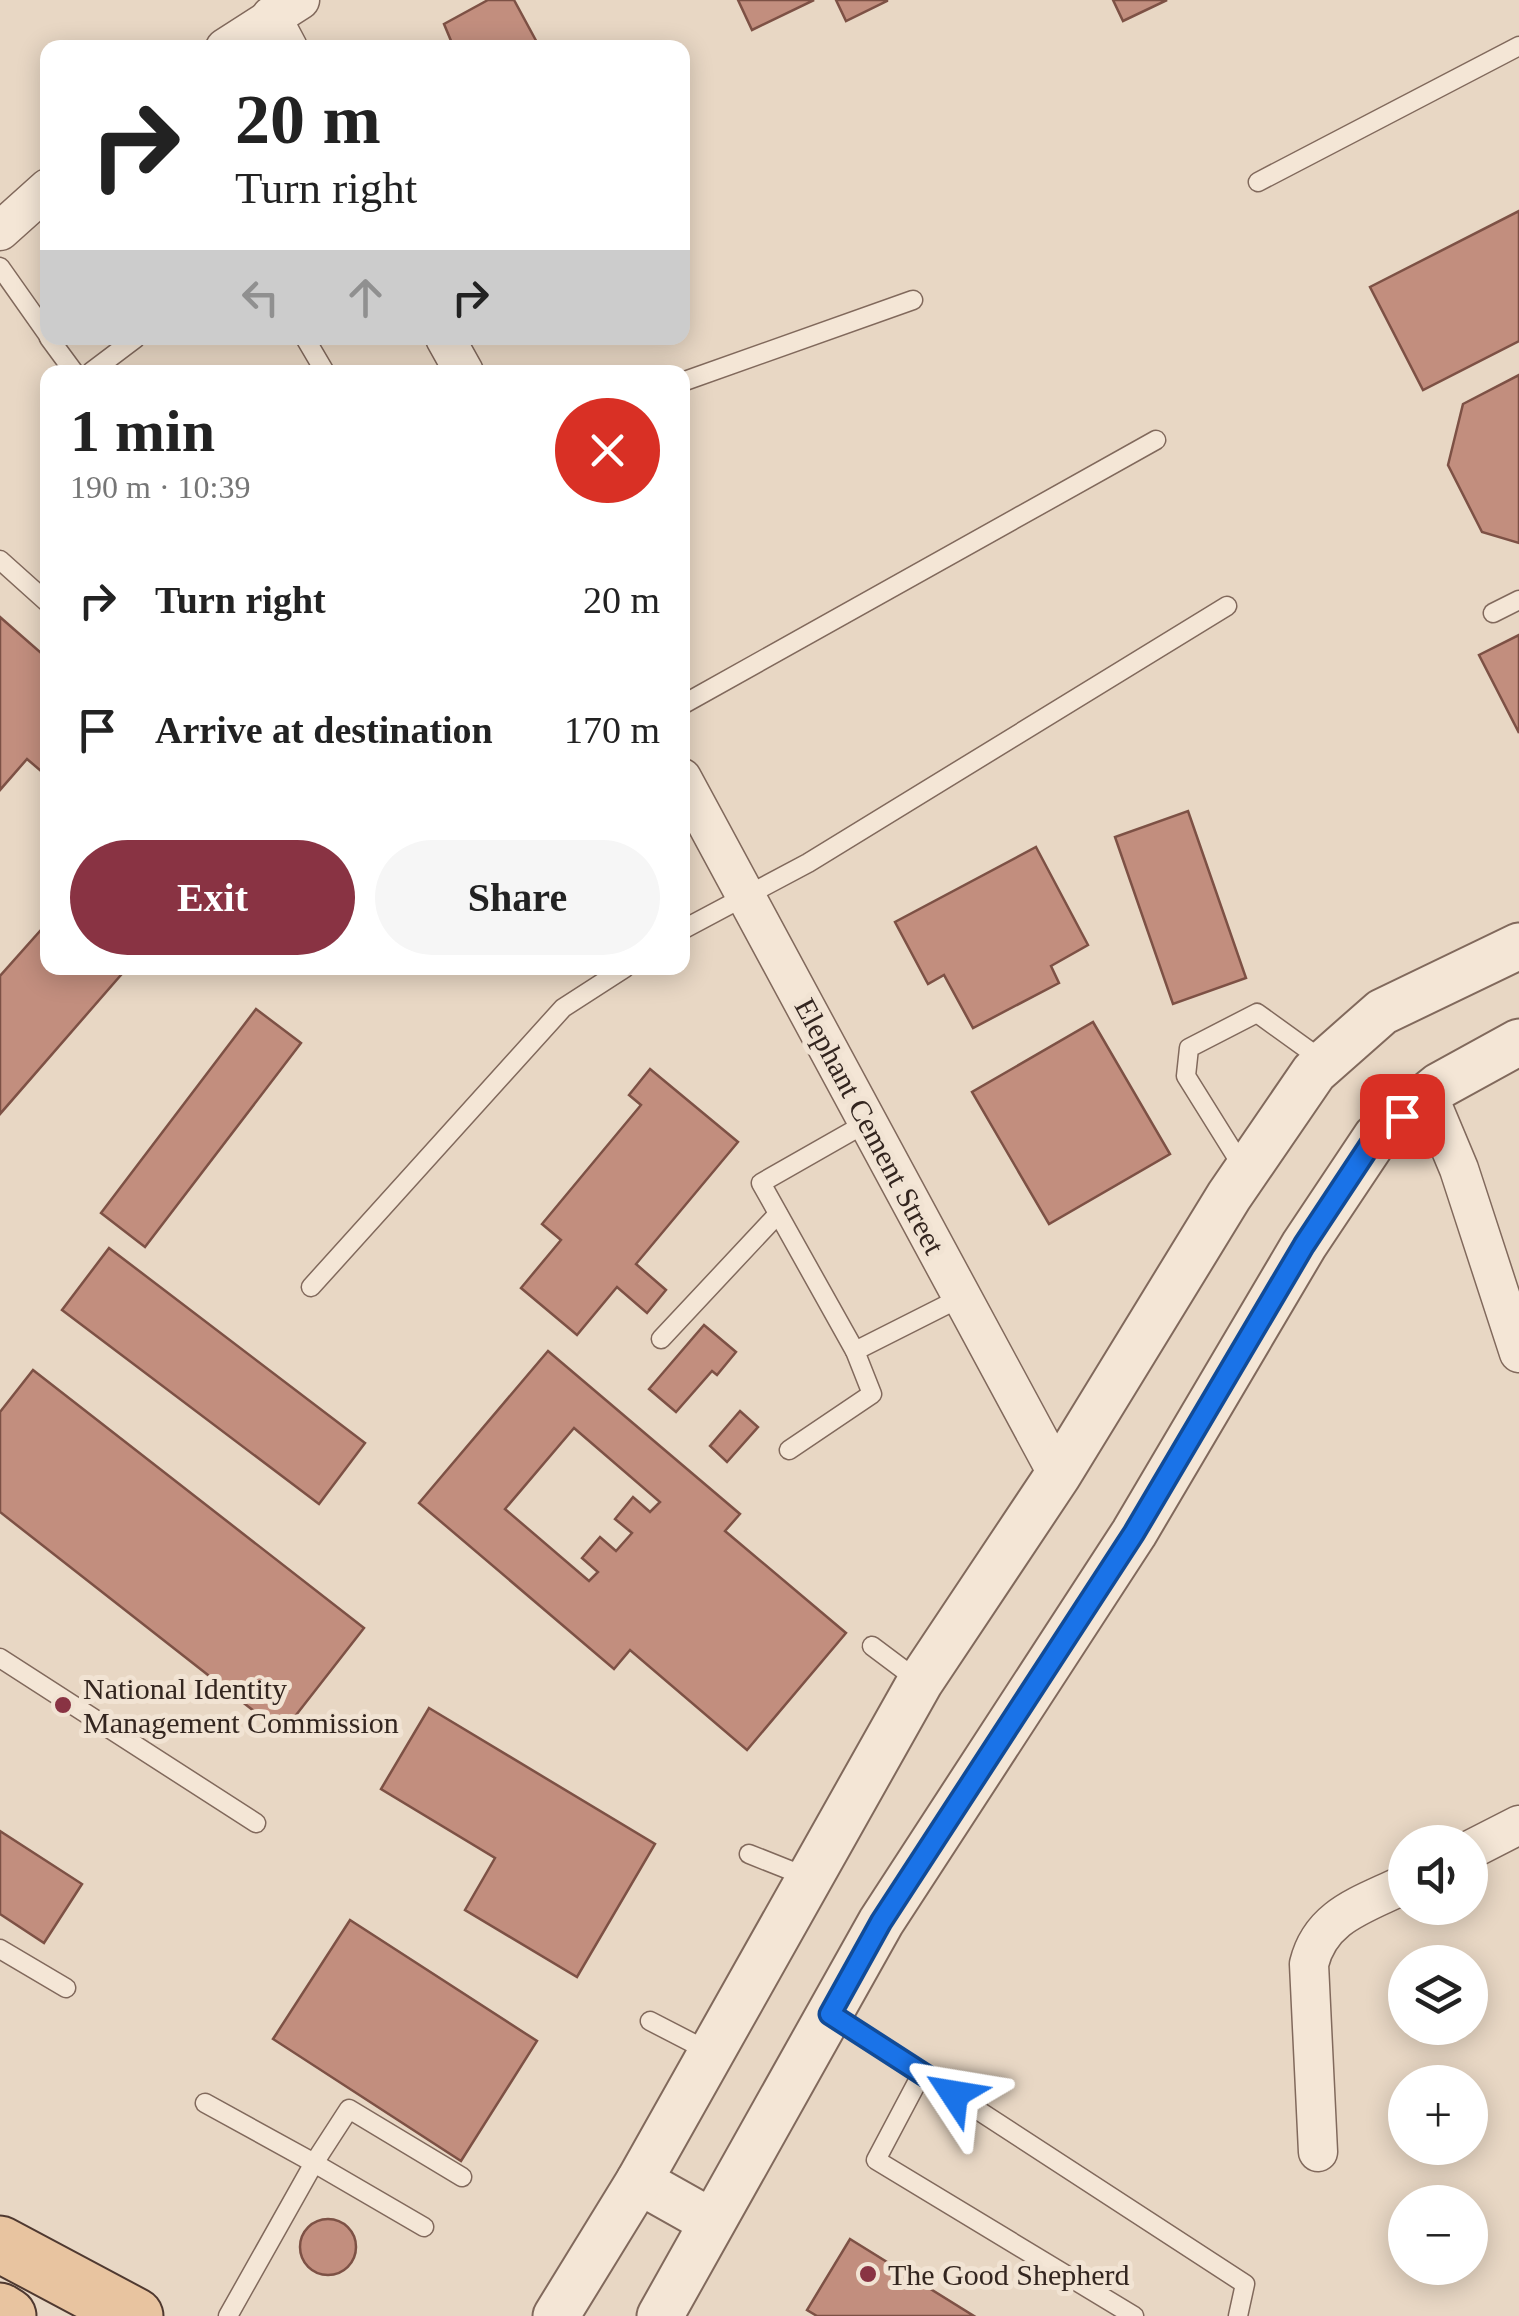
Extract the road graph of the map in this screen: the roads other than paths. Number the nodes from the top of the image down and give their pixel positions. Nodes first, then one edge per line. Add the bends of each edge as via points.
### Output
1 (286, 21) edge
2 (243, 40) edge
3 (1519, 46) edge
4 (1258, 182) dead end
5 (40, 195) edge
6 (0, 231) edge
7 (0, 267) edge
8 (913, 300) dead end
9 (40, 324) edge
10 (127, 345) edge
11 (100, 365) edge
12 (690, 379) edge
13 (1156, 440) dead end
14 (0, 560) edge
15 (40, 596) edge
16 (1519, 600) edge
17 (1227, 606) dead end
18 (1493, 613) dead end
19 (690, 701) edge
20 (690, 793) edge
21 (747, 898) junction
22 (690, 926) edge
23 (1519, 946) edge
24 (614, 975) edge
25 (1519, 1042) edge
26 (1325, 1062) junction
27 (1428, 1094) junction
28 (868, 1122) junction
29 (1246, 1171) junction
30 (778, 1214) junction
31 (310, 1288) dead end
32 (962, 1296) junction
33 (661, 1339) dead end
34 (855, 1351) junction
35 (1519, 1353) edge
36 (789, 1450) dead end
37 (1058, 1475) junction
38 (872, 1646) dead end
39 (0, 1658) edge
40 (920, 1682) junction
41 (256, 1823) dead end
42 (1519, 1825) edge
43 (1488, 1841) edge
44 (748, 1854) dead end
45 (807, 1878) junction
46 (1388, 1893) edge
47 (0, 1950) edge
48 (66, 1988) dead end
49 (830, 2014) junction
50 (650, 2021) dead end
51 (710, 2052) junction
52 (922, 2074) junction
53 (205, 2104) dead end
54 (1318, 2152) dead end
55 (314, 2163) junction
56 (462, 2177) dead end
57 (639, 2181) junction
58 (712, 2222) junction
59 (424, 2227) dead end
60 (0, 2244) edge
61 (0, 2312) edge
62 (8, 2316) edge
63 (135, 2316) edge
64 (228, 2316) edge
65 (556, 2316) edge
66 (660, 2316) edge
67 (1134, 2316) edge
68 (1238, 2316) edge

1 - 2 street
3 - 4 lane
5 - 6 street
7 - 9 lane
8 - 12 lane
10 - 11 lane
13 - 19 lane
14 - 15 lane
16 - 18 lane
17 - 21 lane
20 - 21 street, Elephant Cement Street
21 - 22 lane
21 - 28 street, Elephant Cement Street
23 - 26 street via 1382,1012
24 - 31 lane via 563,1008
25 - 27 street
26 - 29 street
26 - 29 lane via 1257,1012 1189,1048 1186,1076
27 - 35 street via 1460,1169
27 - 49 street via 1376,1136 1314,1230 1134,1533 881,1922
28 - 30 lane via 760,1182
28 - 32 street, Elephant Cement Street
29 - 37 street
30 - 33 lane
30 - 34 lane
32 - 34 lane
32 - 37 street, Elephant Cement Street
34 - 36 lane via 872,1394
37 - 40 street
38 - 40 lane
39 - 41 lane
40 - 45 street
42 - 43 street
44 - 45 lane
45 - 51 street
46 - 54 street via 1315,1938 1308,1964
47 - 48 lane
49 - 52 lane
49 - 58 street
50 - 51 lane
51 - 57 street
52 - 67 lane via 876,2160
52 - 68 lane via 1245,2284
53 - 55 lane
55 - 56 lane via 349,2109
55 - 59 lane
55 - 64 lane
57 - 58 street
57 - 65 street
58 - 66 street
60 - 63 main road
61 - 62 main road

